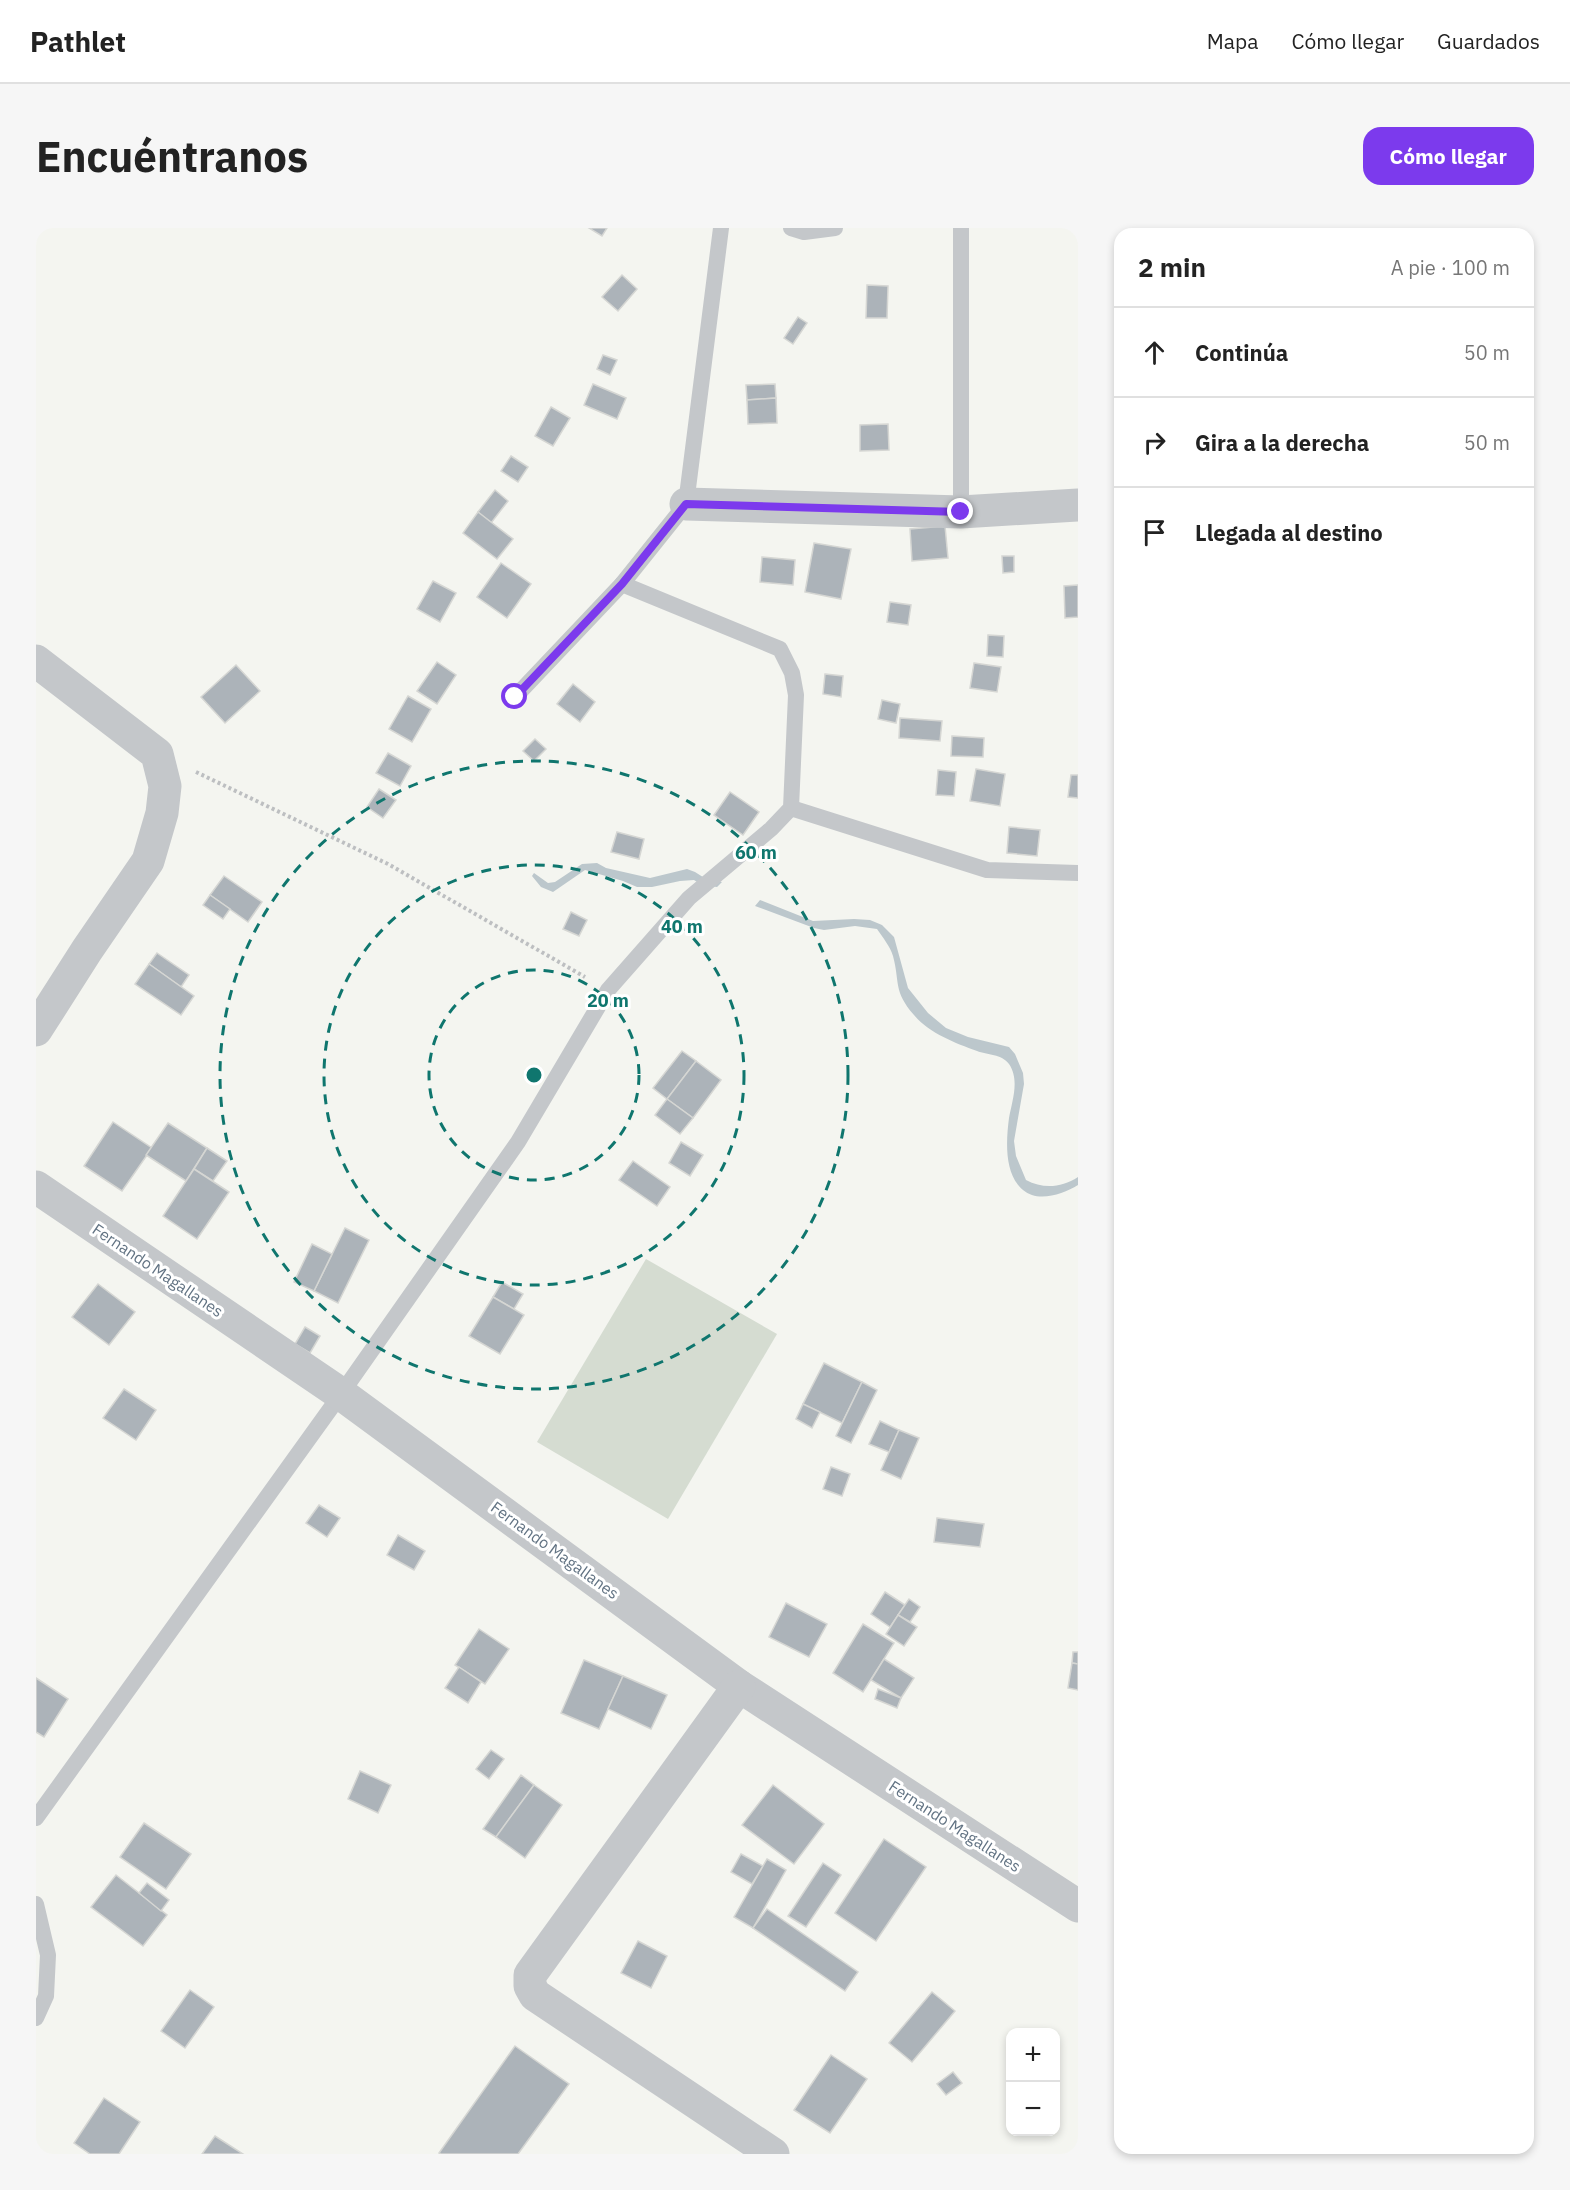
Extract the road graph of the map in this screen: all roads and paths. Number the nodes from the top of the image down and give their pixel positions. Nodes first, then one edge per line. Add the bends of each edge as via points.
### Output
1 (721, 228) edge
2 (791, 228) edge
3 (835, 228) edge
4 (961, 228) edge
5 (686, 504) junction
6 (1078, 505) edge
7 (961, 512) junction
8 (622, 584) junction
9 (36, 661) edge
10 (515, 697) dead end
11 (158, 754) junction
12 (790, 808) junction
13 (1078, 873) edge
14 (608, 990) junction
15 (36, 1030) edge
16 (36, 1187) edge
17 (341, 1394) junction
18 (739, 1686) junction
19 (36, 1818) edge
20 (36, 1904) edge
21 (1078, 1906) edge
22 (36, 2018) edge
23 (773, 2154) edge

1 - 5 lane
2 - 3 lane via 804,232
4 - 7 lane
5 - 7 street
5 - 8 lane
6 - 7 street
8 - 10 lane
8 - 12 lane via 780,649 792,673 796,695
9 - 11 street
11 - 14 path via 388,864
11 - 15 street via 165,786 162,813 148,861
12 - 13 lane via 987,870
12 - 14 lane via 771,829 689,898
14 - 17 lane via 518,1142
16 - 17 street, Fernando Magallanes
17 - 18 street, Fernando Magallanes
17 - 19 lane
18 - 21 street, Fernando Magallanes
18 - 23 street via 530,1975 530,1986 535,1995
20 - 22 lane via 48,1955 46,1996

